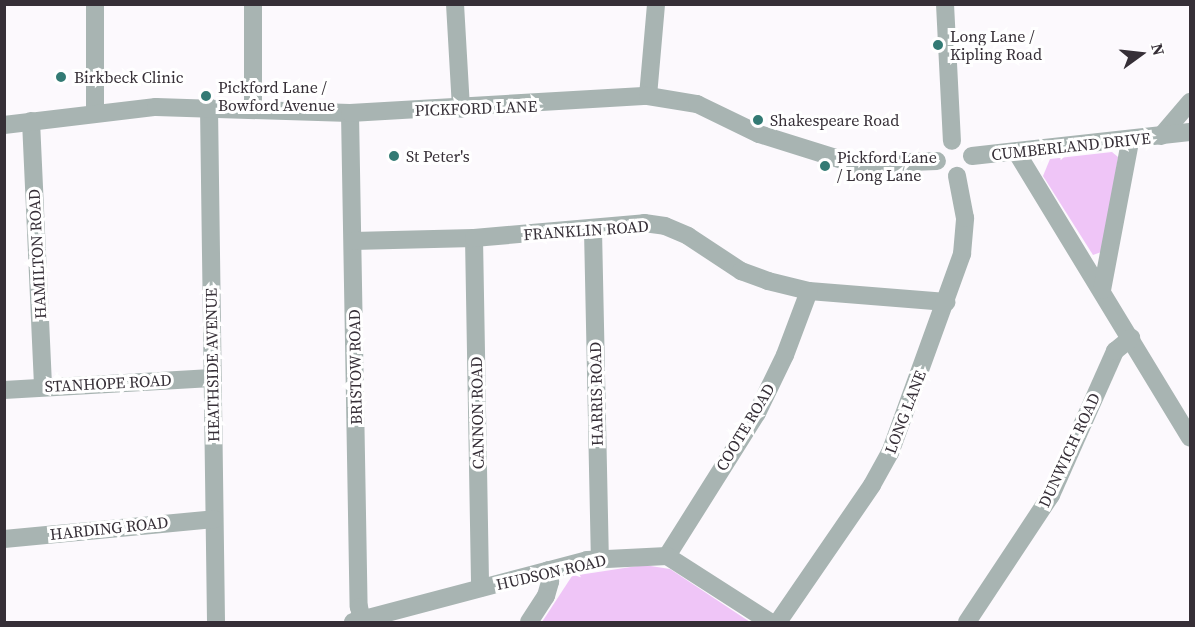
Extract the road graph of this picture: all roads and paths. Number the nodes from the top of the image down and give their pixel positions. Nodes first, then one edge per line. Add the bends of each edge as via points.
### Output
1 (95, 4) edge
2 (253, 4) edge
3 (455, 4) edge
4 (656, 4) edge
5 (945, 4) edge
6 (648, 96) junction
7 (1191, 102) edge
8 (209, 107) junction
9 (460, 109) junction
10 (253, 110) junction
11 (95, 112) junction
12 (350, 113) junction
13 (31, 121) junction
14 (4, 125) edge
15 (1191, 132) edge
16 (1161, 136) junction
17 (952, 141) junction
18 (1130, 142) junction
19 (1017, 153) junction
20 (972, 156) junction
21 (937, 161) junction
22 (957, 176) junction
23 (593, 230) junction
24 (474, 238) junction
25 (353, 241) junction
26 (1102, 290) junction
27 (809, 291) junction
28 (947, 302) junction
29 (1131, 338) junction
30 (212, 378) junction
31 (43, 386) junction
32 (4, 390) edge
33 (1191, 437) edge
34 (214, 519) junction
35 (4, 539) edge
36 (667, 556) junction
37 (600, 558) junction
38 (548, 570) junction
39 (480, 588) junction
40 (357, 621) edge
41 (216, 622) edge
42 (529, 622) edge
43 (770, 622) edge
44 (778, 622) edge
45 (967, 622) edge

1 - 11 street
2 - 10 street
3 - 9 street
4 - 6 street
5 - 17 street
6 - 9 street, PICKFORD LANE
6 - 21 street, PICKFORD LANE via 697,104 759,134 855,164
7 - 16 street, CUMBERLAND DRIVE
8 - 10 street, PICKFORD LANE
8 - 11 street, PICKFORD LANE
8 - 30 street, HEATHSIDE AVENUE
9 - 12 street, PICKFORD LANE
10 - 12 street, PICKFORD LANE
11 - 13 street, PICKFORD LANE
12 - 25 street, BRISTOW ROAD
13 - 14 street, PICKFORD LANE
13 - 31 street, HAMILTON ROAD
15 - 16 street
16 - 18 street, CUMBERLAND DRIVE
17 - 20 street via 965,145
17 - 21 street via 940,148
18 - 19 street, CUMBERLAND DRIVE
18 - 26 street
19 - 20 street, CUMBERLAND DRIVE
19 - 26 street
20 - 22 street via 969,169
21 - 22 street via 944,173
22 - 28 street, LONG LANE via 965,218 962,254
23 - 24 street, FRANKLIN ROAD
23 - 27 street, FRANKLIN ROAD via 644,223 665,226 741,271
23 - 37 street, HARRIS ROAD
24 - 25 street, FRANKLIN ROAD
24 - 39 street, CANNON ROAD
25 - 40 street, BRISTOW ROAD
26 - 29 street
27 - 28 street, FRANKLIN ROAD
27 - 36 street, COOTE ROAD via 785,355 757,413
28 - 44 street, LONG LANE via 890,453
29 - 33 street
29 - 45 street, DUNWICH ROAD via 1115,351 1051,495
30 - 31 street, STANHOPE ROAD
30 - 34 street, HEATHSIDE AVENUE
31 - 32 street, STANHOPE ROAD
34 - 35 street, HARDING ROAD
34 - 41 street, HEATHSIDE AVENUE
36 - 37 street, HUDSON ROAD
36 - 43 street
37 - 38 street, HUDSON ROAD
38 - 39 street, HUDSON ROAD
38 - 42 street via 546,596
39 - 40 street, HUDSON ROAD

